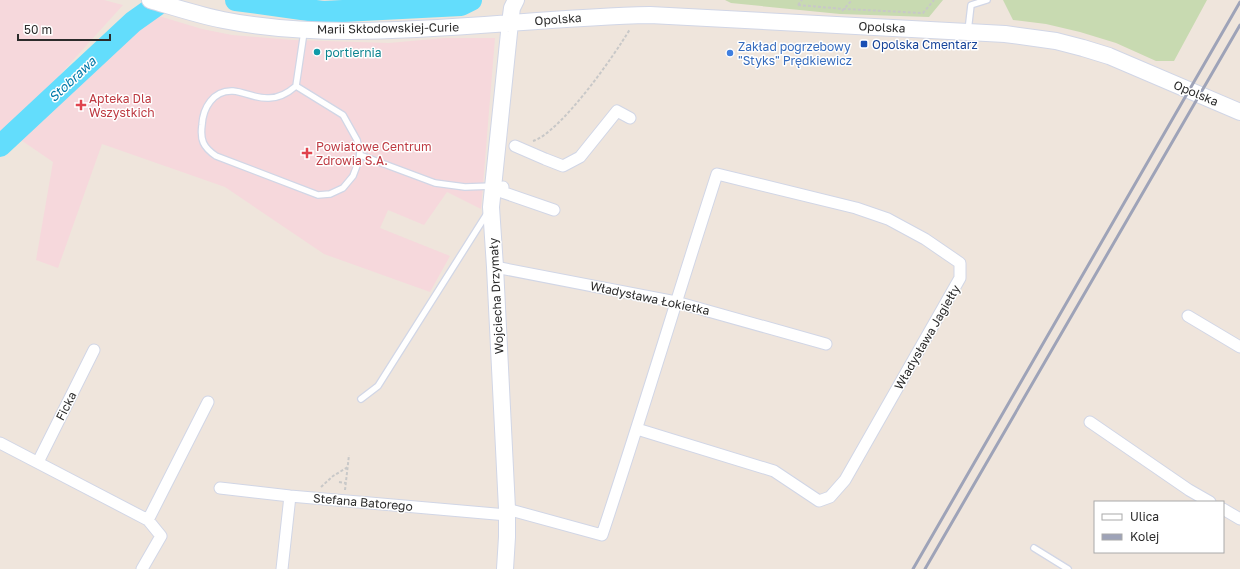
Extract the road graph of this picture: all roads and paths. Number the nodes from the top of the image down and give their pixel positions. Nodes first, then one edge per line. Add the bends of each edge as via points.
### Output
1 (150, 0) edge
2 (516, 0) edge
3 (802, 0) edge
4 (934, 0) edge
5 (987, 0) edge
6 (972, 3) edge
7 (510, 23) junction
8 (632, 24) dead end
9 (305, 30) junction
10 (968, 32) junction
11 (296, 86) junction
12 (1240, 112) edge
13 (630, 118) dead end
14 (516, 146) joint
15 (360, 155) junction
16 (498, 186) junction
17 (491, 207) junction
18 (554, 210) dead end
19 (495, 267) junction
20 (676, 302) junction
21 (1188, 316) dead end
22 (826, 344) dead end
23 (1240, 347) edge
24 (94, 350) dead end
25 (361, 399) dead end
26 (208, 402) dead end
27 (1090, 422) dead end
28 (637, 429) junction
29 (0, 443) edge
30 (349, 456) dead end
31 (38, 462) junction
32 (348, 467) junction
33 (339, 482) dead end
34 (346, 483) junction
35 (220, 488) dead end
36 (318, 489) dead end
37 (345, 495) dead end
38 (290, 496) junction
39 (1208, 501) edge
40 (1224, 511) edge
41 (507, 512) junction
42 (1240, 519) edge
43 (148, 520) junction
44 (1034, 548) dead end
45 (142, 569) edge
46 (282, 569) edge
47 (505, 569) edge
48 (1068, 569) edge

1 - 9 main road, Marii Skłodowskiej-Curie via 224,20
2 - 7 main road, Wojciecha Drzymały
3 - 4 path via 798,4 923,13
5 - 6 lane
6 - 10 lane
7 - 9 main road, Marii Skłodowskiej-Curie via 398,30
7 - 10 main road, Opolska via 650,15
7 - 16 main road, Wojciecha Drzymały
8 - 14 path via 617,50 568,112 541,138
9 - 11 lane
10 - 12 main road, Opolska via 1031,37 1083,48 1109,56
11 - 15 lane via 343,115 357,140
11 - 15 lane via 286,95 269,98 232,91 220,93 209,100 202,118 201,136 207,150 216,156 318,195 330,194 343,188 353,176
13 - 14 street via 617,111 580,157 563,166
15 - 16 lane via 435,183 465,187
16 - 17 main road, Wojciecha Drzymały
16 - 18 street via 502,192
17 - 19 main road, Wojciecha Drzymały
17 - 25 lane via 378,386
19 - 20 street, Władysława Łokietka
19 - 41 main road, Wojciecha Drzymały
20 - 22 street, Władysława Łokietka
20 - 28 street, Władysława Jagiełły
20 - 28 street, Władysława Jagiełły via 717,174 856,208 888,219 960,263 960,278 845,480 830,497 819,501 774,471
21 - 23 street
24 - 31 street, Ficka
26 - 43 street
27 - 39 street
28 - 41 street, Władysława Jagiełły via 602,535
29 - 31 street
30 - 32 path
31 - 43 street
32 - 34 path
32 - 36 path
33 - 34 path
34 - 37 path
35 - 38 street, Stefana Batorego
38 - 41 street, Stefana Batorego
38 - 46 street
40 - 42 street
41 - 47 main road, Wojciecha Drzymały
43 - 45 street via 161,536
44 - 48 lane

